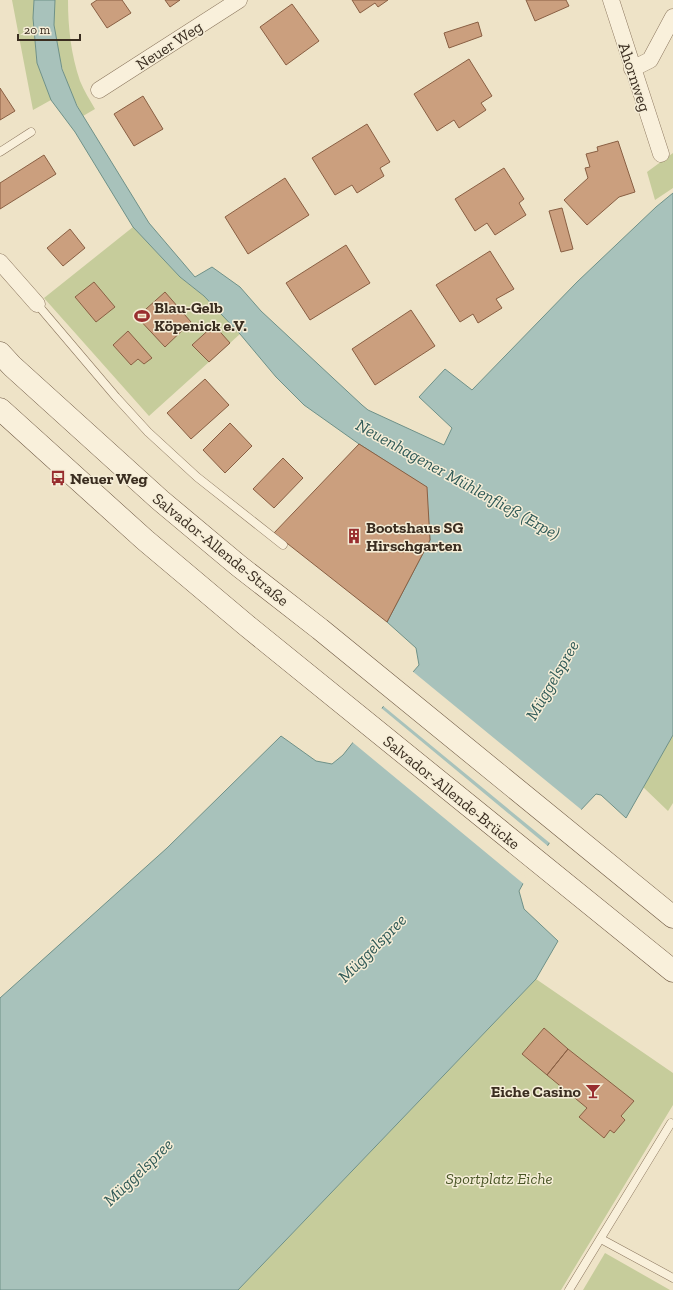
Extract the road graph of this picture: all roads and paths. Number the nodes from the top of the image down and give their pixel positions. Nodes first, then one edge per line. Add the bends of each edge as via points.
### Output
1 (238, 0) edge
2 (611, 0) edge
3 (673, 17) edge
4 (632, 69) junction
5 (98, 90) dead end
6 (31, 132) dead end
7 (0, 152) edge
8 (661, 154) dead end
9 (0, 262) edge
10 (36, 304) joint
11 (0, 354) edge
12 (0, 409) edge
13 (283, 545) dead end
14 (673, 917) edge
15 (673, 972) edge
16 (671, 1123) dead end
17 (601, 1239) junction
18 (673, 1278) edge
19 (569, 1290) edge

1 - 5 street, Neuer Weg
2 - 4 street, Ahornweg
3 - 4 street via 650,60
4 - 8 street, Ahornweg
6 - 7 lane
9 - 10 street
10 - 13 lane via 148,432 197,477
11 - 14 main road, Salvador-Allende-Straße via 160,500
12 - 15 main road, Salvador-Allende-Brücke via 145,540
16 - 17 lane
17 - 18 lane
17 - 19 lane

